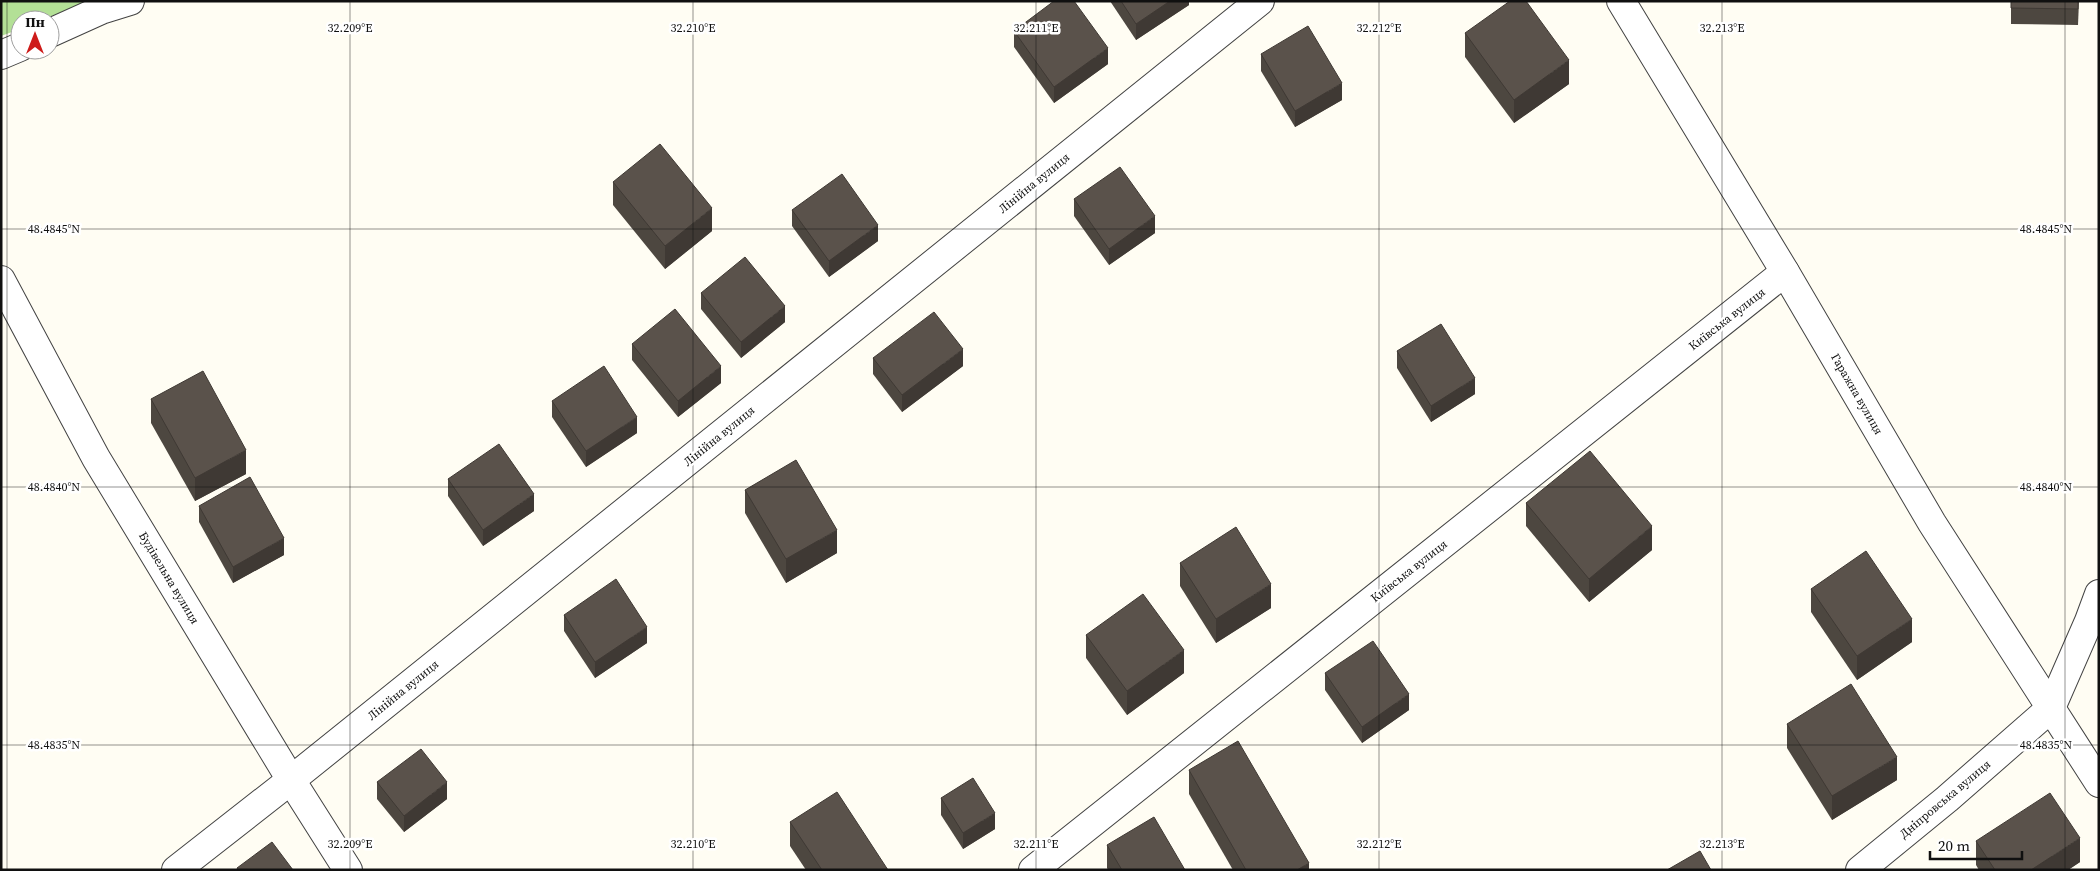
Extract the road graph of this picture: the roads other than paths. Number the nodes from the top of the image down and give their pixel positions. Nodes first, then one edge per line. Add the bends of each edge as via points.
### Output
1 (130, 1) edge
2 (1260, 1) edge
3 (1621, 1) edge
4 (60, 28) edge
5 (1786, 272) junction
6 (1, 280) edge
7 (2099, 594) edge
8 (2051, 708) junction
9 (291, 780) junction
10 (2099, 783) edge
11 (176, 870) edge
12 (348, 870) edge
13 (1033, 870) edge
14 (1860, 870) edge

1 - 4 street
2 - 9 street, Лінійна вулиця
3 - 5 street, Гаражна вулиця
5 - 8 street, Гаражна вулиця via 1932,523
5 - 13 street, Київська вулиця
6 - 9 street, Будівельна вулиця via 96,458
7 - 8 street
8 - 10 street, Гаражна вулиця
8 - 14 street, Дніпровська вулиця
9 - 11 street, Лінійна вулиця
9 - 12 street, Будівельна вулиця

